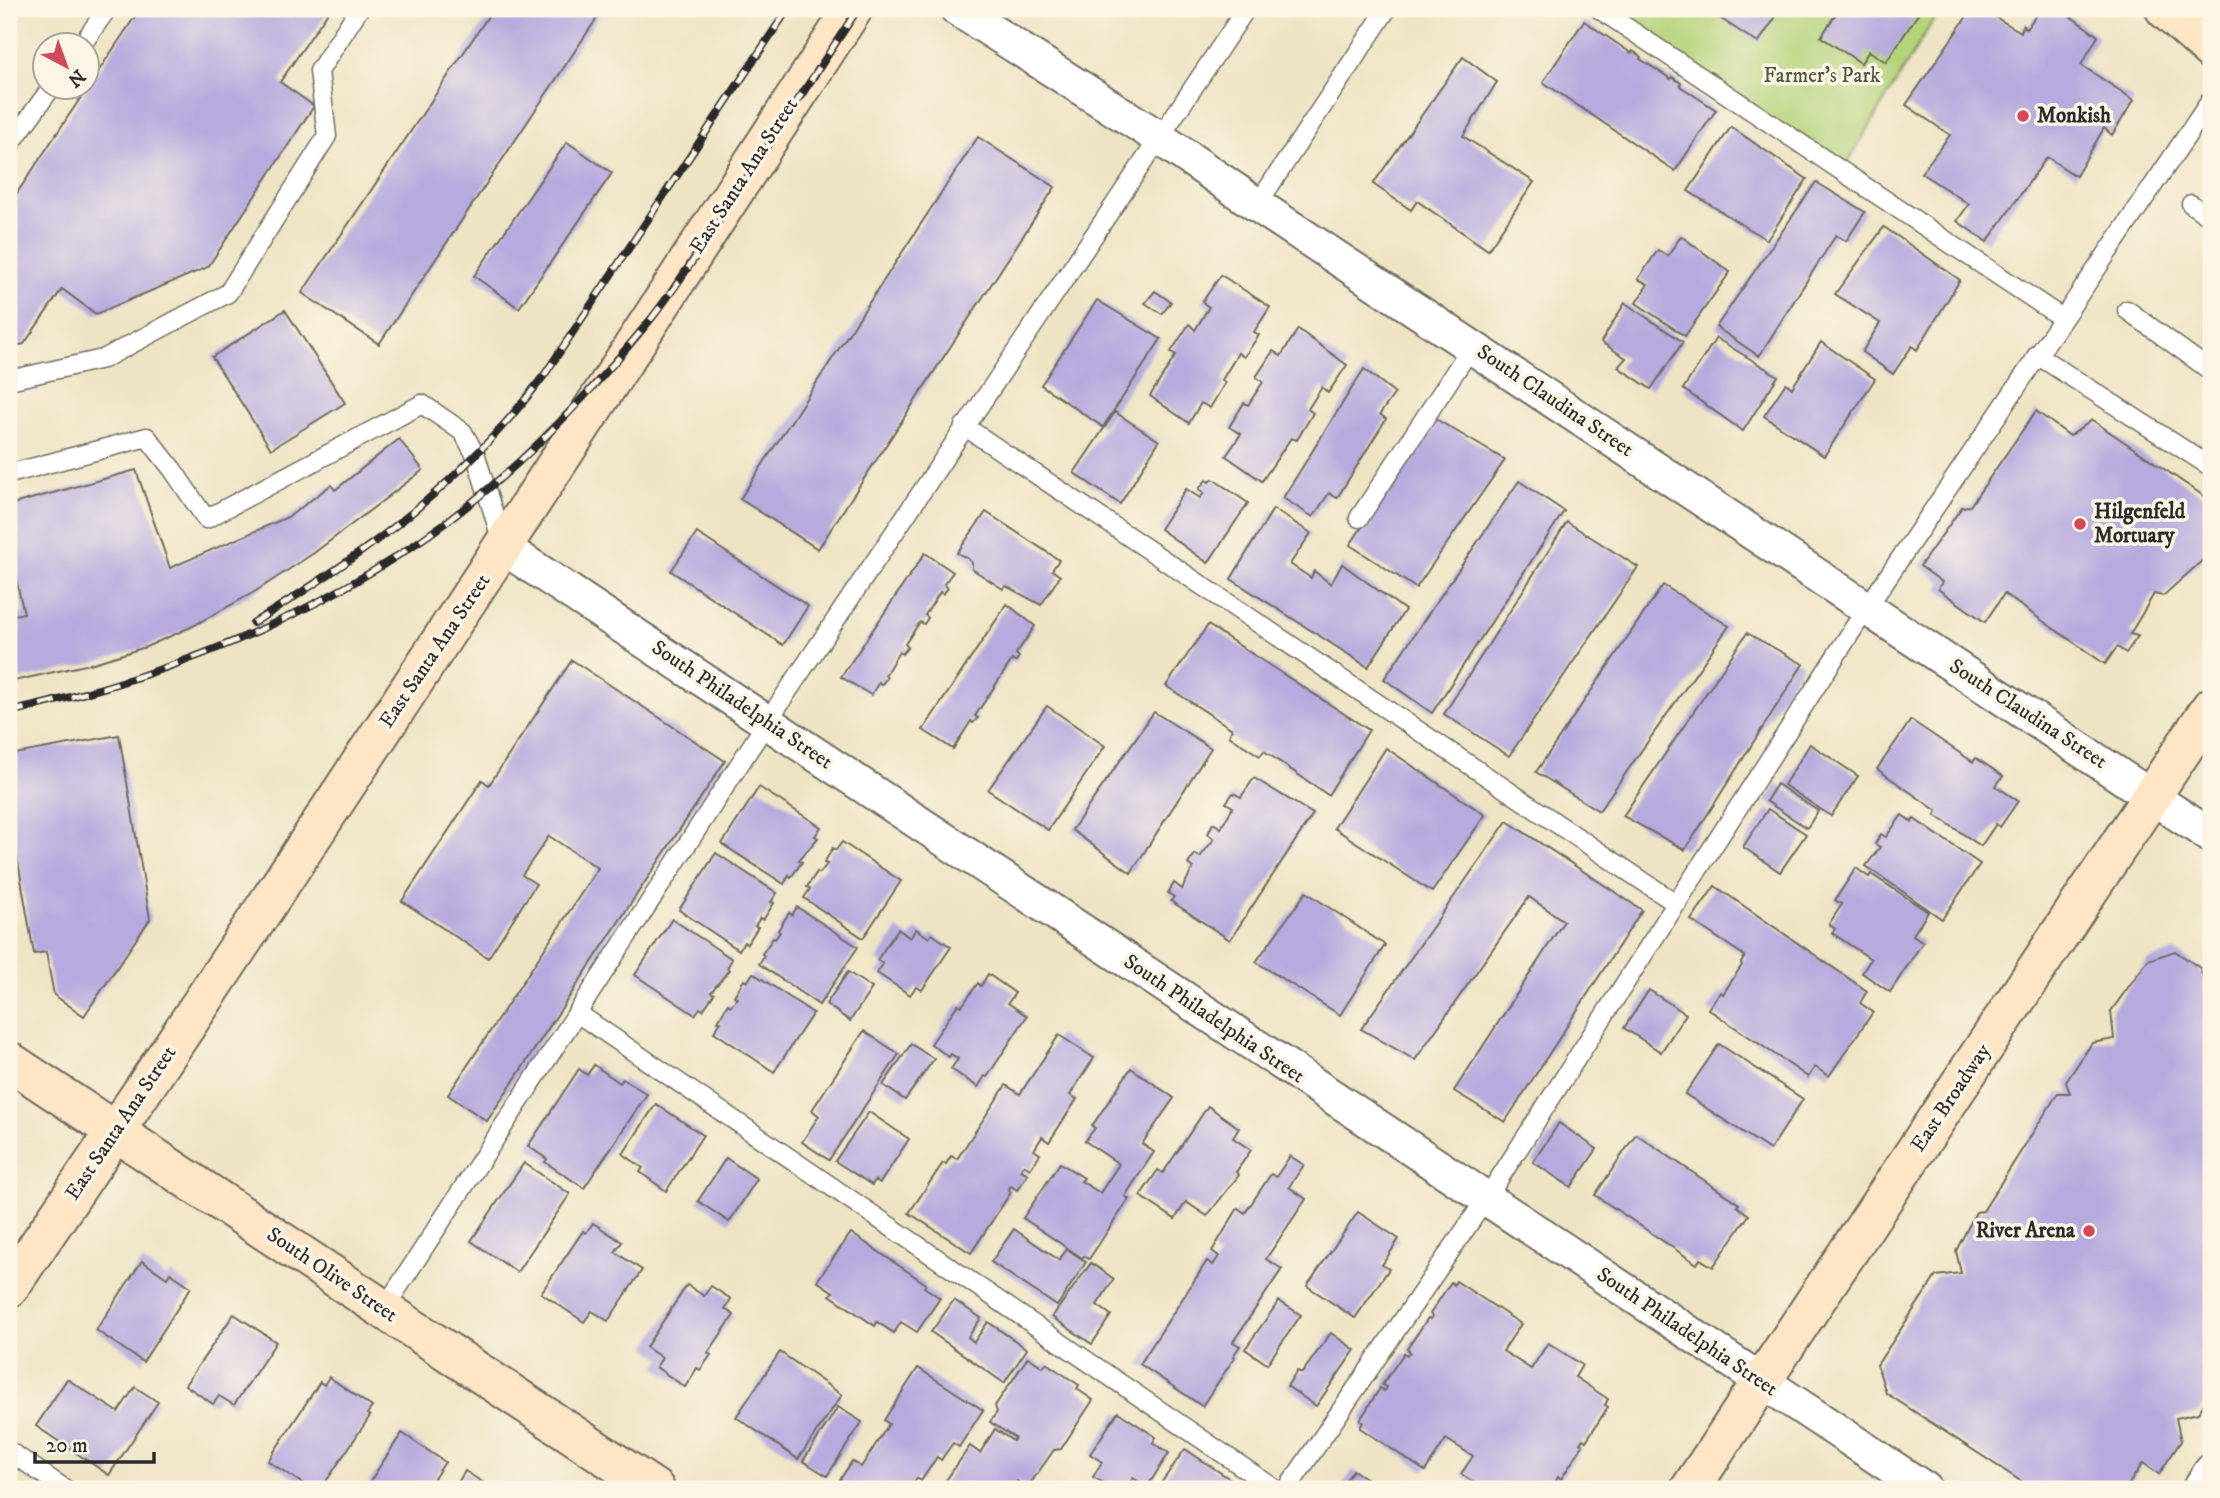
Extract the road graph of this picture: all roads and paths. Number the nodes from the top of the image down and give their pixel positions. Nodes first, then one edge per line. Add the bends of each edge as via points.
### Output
1 (107, 9) edge
2 (359, 9) edge
3 (853, 9) edge
4 (957, 9) edge
5 (1246, 9) edge
6 (1387, 9) edge
7 (1599, 9) edge
8 (2165, 9) edge
9 (91, 32) edge
10 (2211, 50) edge
11 (2211, 100) edge
12 (41, 102) edge
13 (1158, 137) junction
14 (9, 146) edge
15 (2191, 204) dead end
16 (1257, 205) junction
17 (2211, 218) edge
18 (2127, 310) dead end
19 (2062, 318) junction
20 (1472, 346) junction
21 (2037, 355) junction
22 (2211, 371) edge
23 (9, 380) edge
24 (964, 426) junction
25 (2211, 467) edge
26 (9, 474) edge
27 (1359, 518) dead end
28 (504, 548) junction
29 (1866, 609) junction
30 (2211, 706) edge
31 (767, 722) junction
32 (2152, 796) junction
33 (2211, 836) edge
34 (1677, 904) junction
35 (577, 1013) junction
36 (9, 1061) edge
37 (116, 1131) junction
38 (1486, 1199) junction
39 (9, 1288) edge
40 (384, 1309) junction
41 (1762, 1381) junction
42 (9, 1451) edge
43 (2211, 1471) edge
44 (65, 1489) edge
45 (655, 1489) edge
46 (1275, 1489) edge
47 (1287, 1489) edge
48 (1690, 1489) edge
49 (1925, 1489) edge
50 (2199, 1489) edge

1 - 9 lane
2 - 23 lane via 319,71 327,136 228,293 103,359
3 - 28 street, East Santa Ana Street
4 - 13 street, South Claudina Street
5 - 13 lane
6 - 16 lane
7 - 19 lane
8 - 10 street
11 - 19 lane
12 - 14 lane
13 - 16 street, South Claudina Street
13 - 24 lane
15 - 17 lane
16 - 20 street, South Claudina Street
18 - 22 lane
19 - 21 lane
20 - 27 lane
20 - 29 street, South Claudina Street
21 - 25 lane
21 - 29 lane
24 - 31 lane
24 - 34 lane
26 - 28 lane via 147,437 206,519 422,404 463,432 488,490
28 - 31 street, South Philadelphia Street
28 - 37 street, East Santa Ana Street
29 - 32 street, South Claudina Street
29 - 34 lane
30 - 32 street, East Broadway
31 - 35 lane
31 - 38 street, South Philadelphia Street
32 - 33 street, South Claudina Street
32 - 41 street, East Broadway
34 - 38 lane
35 - 40 lane
35 - 46 lane
36 - 37 street, South Olive Street
37 - 39 street, East Santa Ana Street
37 - 40 street, South Olive Street
38 - 41 street, South Philadelphia Street
38 - 47 lane
40 - 45 street, South Olive Street
41 - 48 street, East Broadway
41 - 49 street, South Philadelphia Street
42 - 44 lane
43 - 50 street

